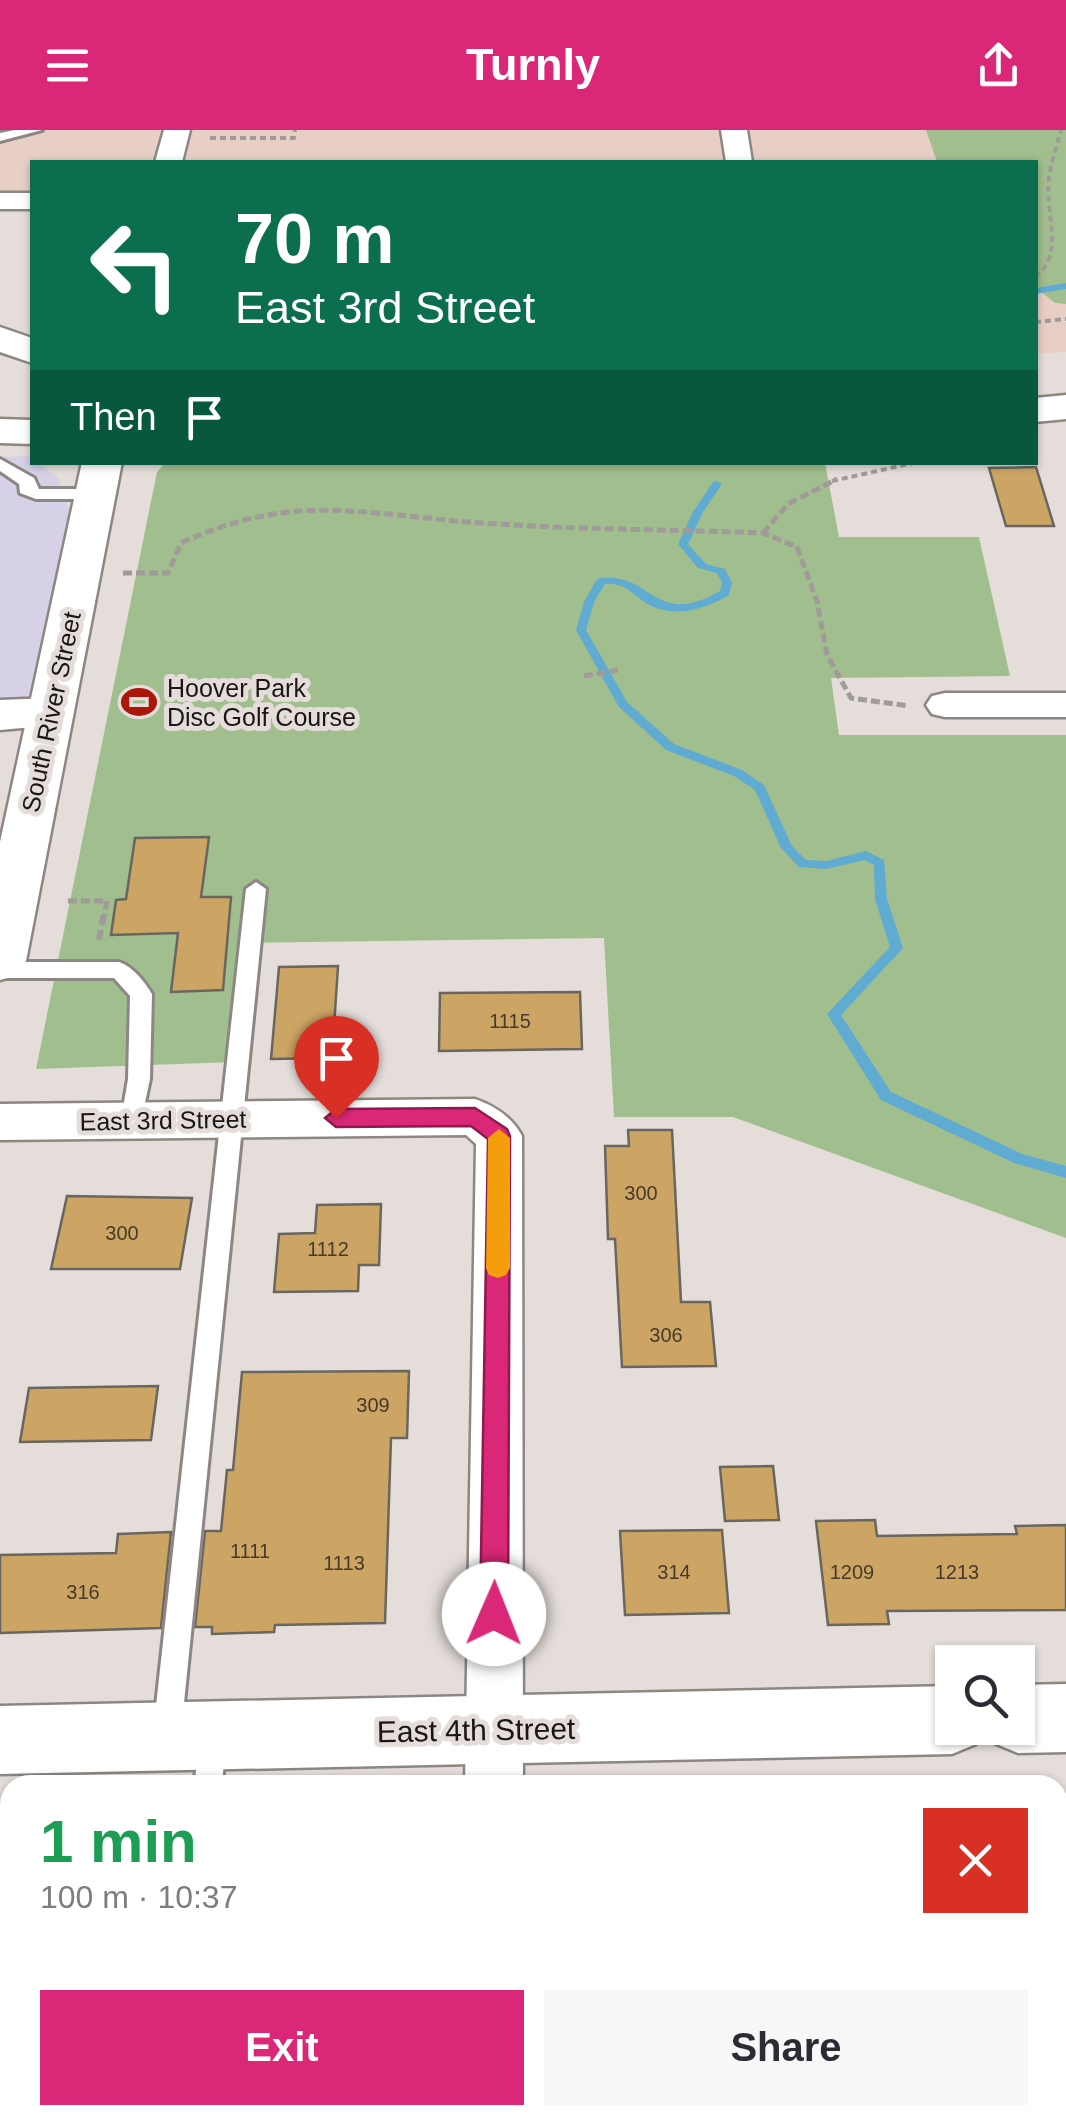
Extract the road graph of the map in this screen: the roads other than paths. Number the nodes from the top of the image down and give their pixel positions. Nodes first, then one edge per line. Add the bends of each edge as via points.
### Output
1 (35, 130) edge
2 (734, 130) edge
3 (185, 134) edge
4 (0, 137) edge
5 (170, 160) edge
6 (739, 160) edge
7 (0, 201) edge
8 (30, 201) edge
9 (0, 338) edge
10 (30, 351) edge
11 (1066, 380) edge
12 (1038, 383) edge
13 (1066, 407) edge
14 (1038, 410) edge
15 (0, 432) edge
16 (30, 432) edge
17 (0, 464) edge
18 (99, 478) edge
19 (945, 705) road end
20 (1066, 705) edge
21 (0, 714) edge
22 (50, 714) junction
23 (256, 889) dead end
24 (0, 961) edge
25 (0, 970) edge
26 (132, 1120) junction
27 (232, 1120) junction
28 (0, 1122) edge
29 (1066, 1718) edge
30 (1035, 1719) edge
31 (935, 1721) edge
32 (0, 1740) edge
33 (195, 1752) edge
34 (493, 1757) edge

1 - 4 lane
2 - 6 street
3 - 5 street
7 - 8 street
9 - 10 main road
11 - 12 main road
13 - 14 main road
15 - 16 main road
17 - 18 lane via 36,494
18 - 22 main road, South River Street
19 - 20 street
21 - 22 main road
22 - 24 main road, South River Street
23 - 27 lane
25 - 26 lane via 119,970 141,994
26 - 27 street, East 3rd Street
26 - 28 street, East 3rd Street
27 - 33 lane
27 - 34 street, East 3rd Street via 475,1117 499,1136
29 - 30 main road
31 - 34 main road, East 4th Street
32 - 33 main road, East 4th Street
33 - 34 main road, East 4th Street

